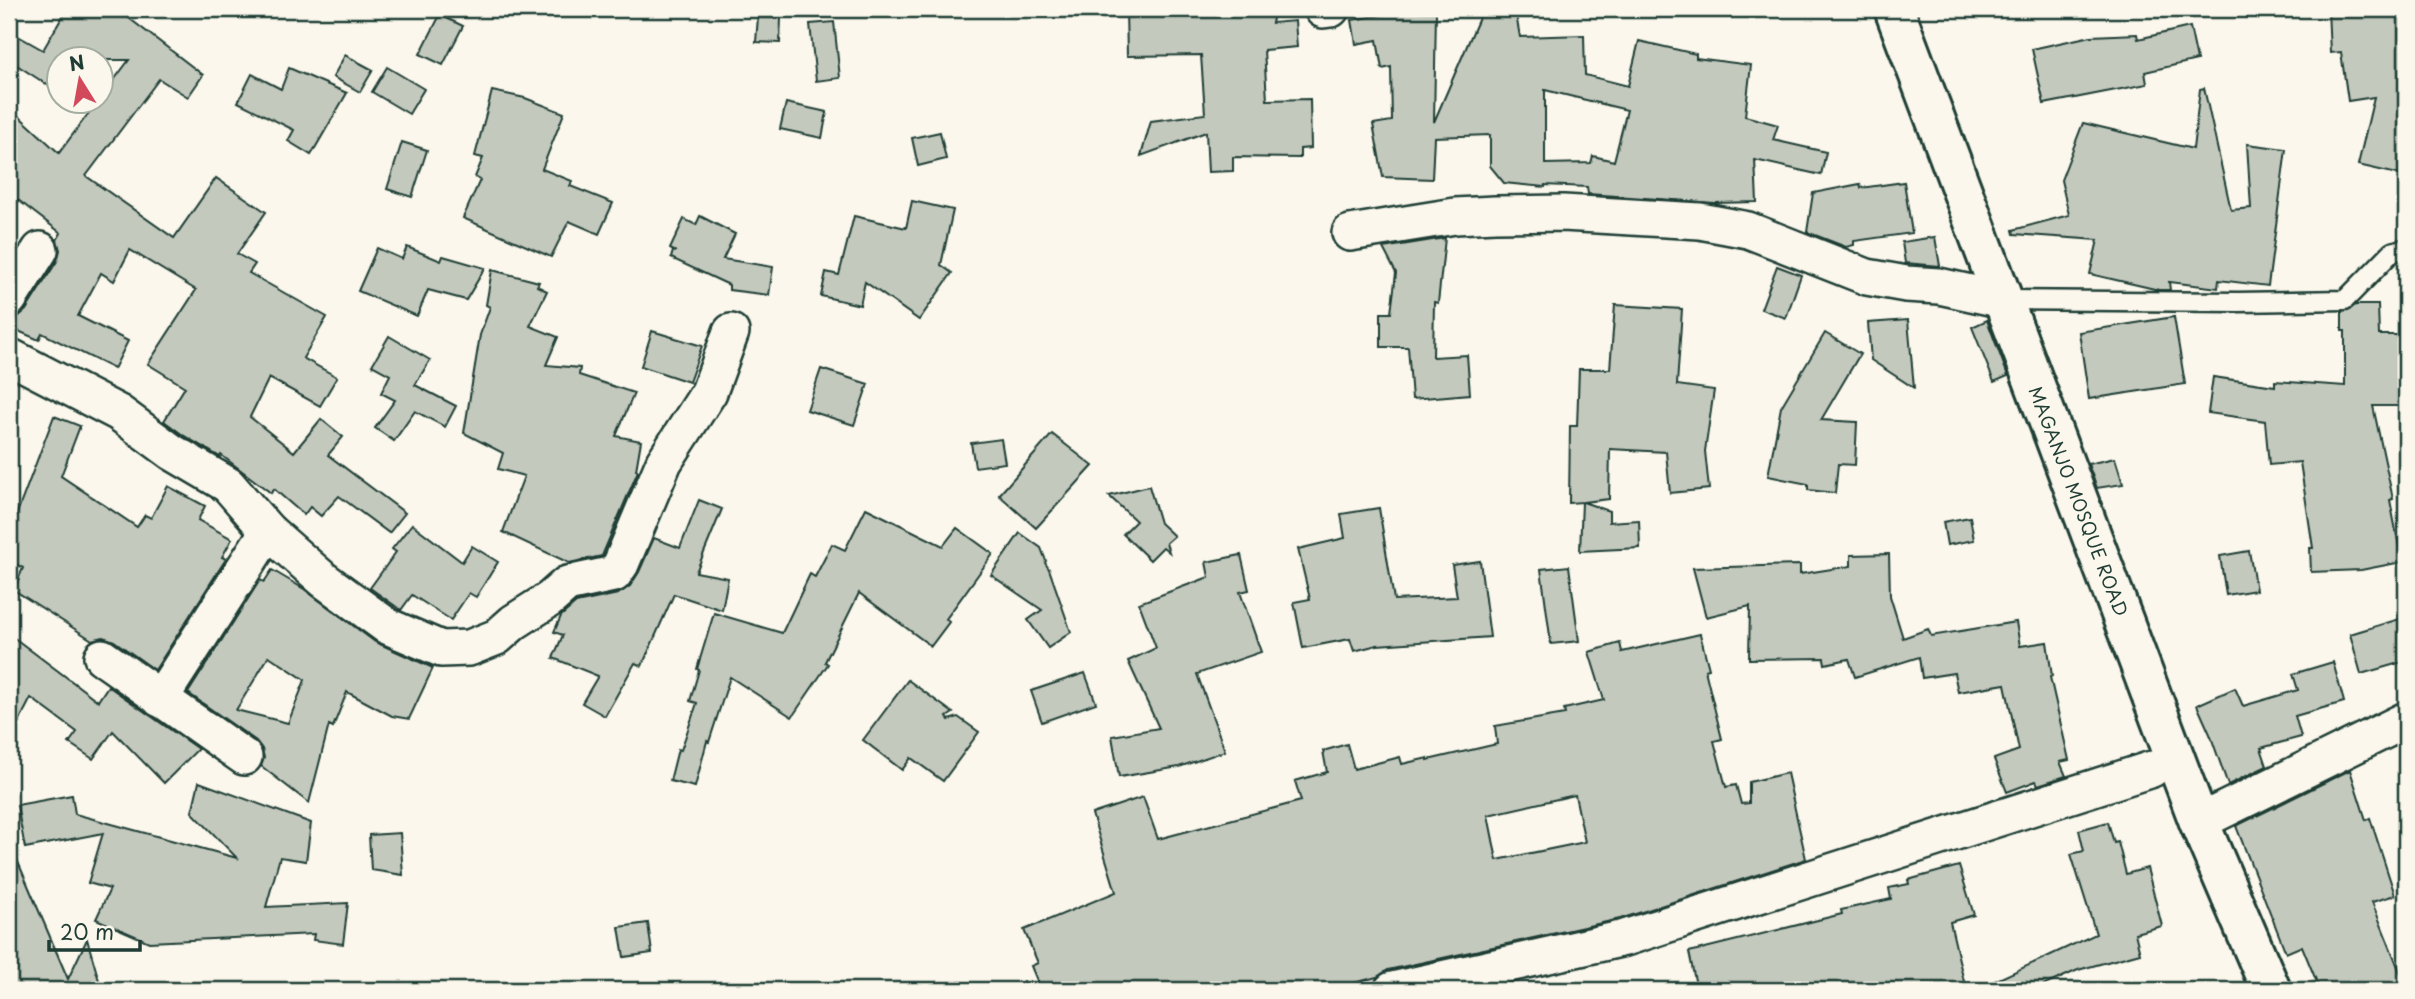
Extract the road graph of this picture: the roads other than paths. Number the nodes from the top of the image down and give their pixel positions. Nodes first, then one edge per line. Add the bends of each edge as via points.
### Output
1 (1894, 9) edge
2 (1350, 233) dead end
3 (2406, 248) edge
4 (40, 250) dead end
5 (9, 299) edge
6 (2003, 300) junction
7 (731, 332) dead end
8 (9, 356) edge
9 (268, 531) junction
10 (102, 657) dead end
11 (160, 699) junction
12 (2406, 720) edge
13 (244, 757) dead end
14 (2152, 769) dead end
15 (2199, 822) junction
16 (1392, 990) edge
17 (2272, 990) edge

1 - 6 street, MAGANJO MOSQUE ROAD
2 - 6 street via 1495,214 1700,221 1748,230 1867,276
3 - 6 lane via 2392,252 2345,300
4 - 5 street
6 - 15 street, MAGANJO MOSQUE ROAD
7 - 9 street via 709,392 664,462 614,574 567,584 498,637 469,648 441,649 387,626
8 - 9 street via 119,413 228,485
9 - 11 street
10 - 11 street
11 - 13 street
12 - 15 street
14 - 16 street via 1625,938
15 - 17 street, MAGANJO MOSQUE ROAD

